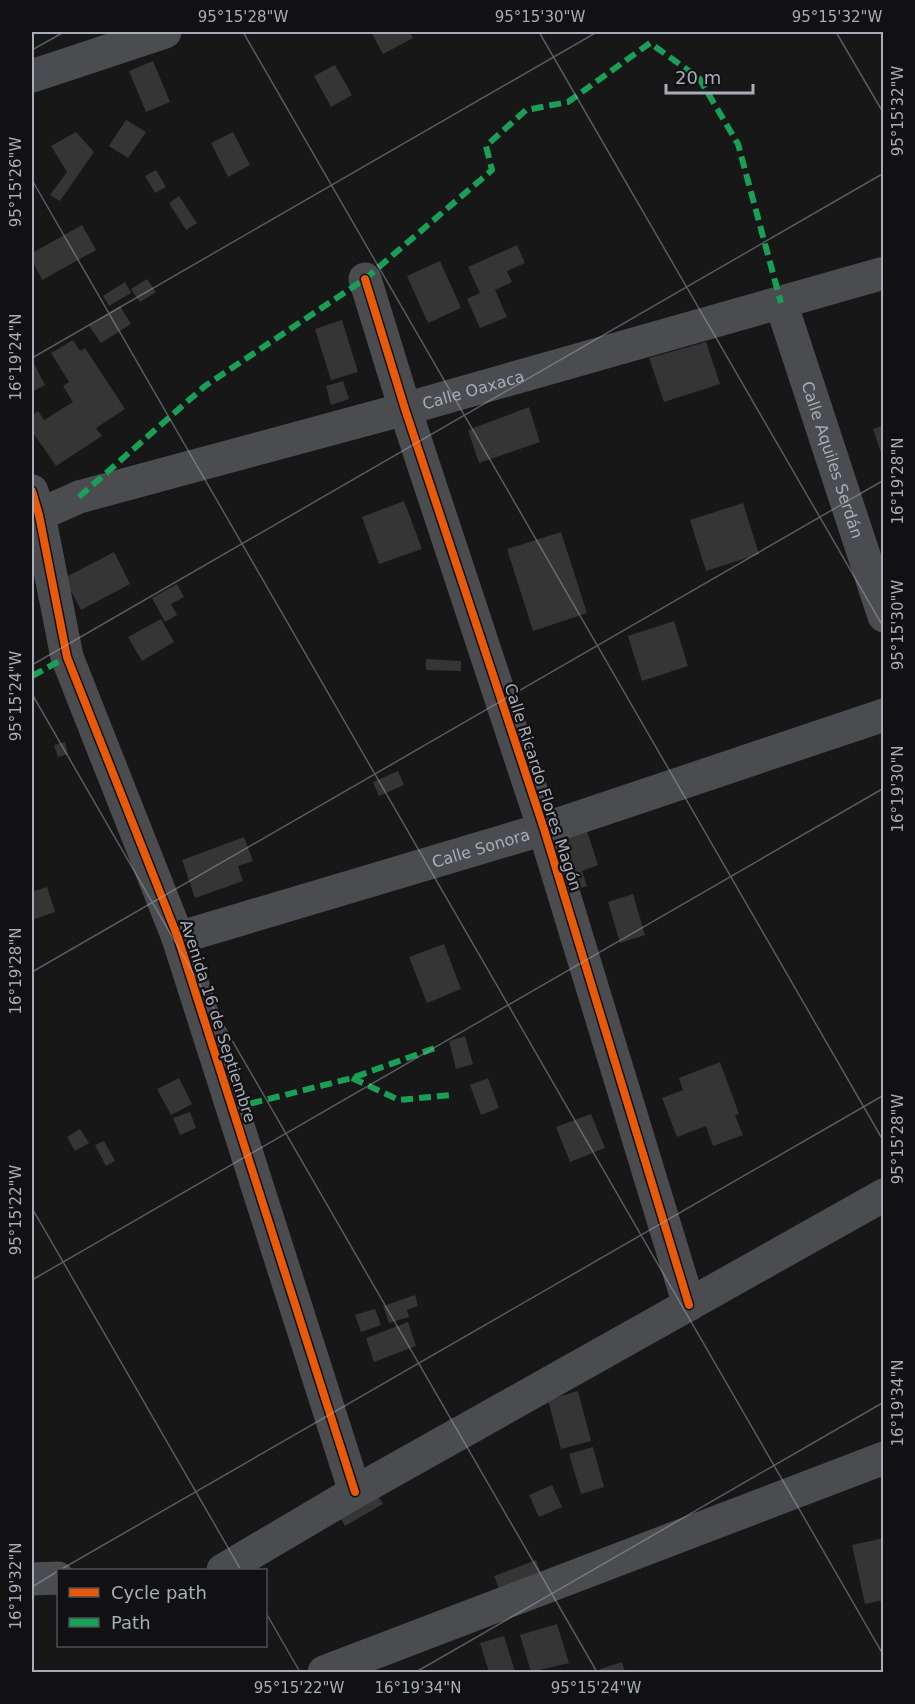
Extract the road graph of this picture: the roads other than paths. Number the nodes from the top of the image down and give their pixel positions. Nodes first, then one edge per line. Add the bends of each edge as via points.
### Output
1 (165, 32) edge
2 (32, 76) edge
3 (884, 273) edge
4 (365, 279) dead end
5 (781, 303) junction
6 (405, 409) junction
7 (34, 508) edge
8 (884, 616) edge
9 (884, 715) edge
10 (544, 829) junction
11 (178, 938) junction
12 (884, 1195) edge
13 (689, 1305) junction
14 (884, 1458) edge
15 (355, 1492) junction
16 (225, 1569) edge
17 (57, 1578) edge
18 (32, 1579) edge
19 (324, 1672) edge

1 - 2 street
3 - 5 street, Calle Oaxaca
4 - 6 street, Calle Ricardo Flores Magón
5 - 6 street, Calle Oaxaca
5 - 8 street, Calle Aquiles Serdán
6 - 7 street, Calle Oaxaca
6 - 10 street, Calle Ricardo Flores Magón
7 - 11 street, Avenida 16 de Septiembre via 67,657
9 - 10 street, Calle Sonora
10 - 11 street, Calle Sonora
10 - 13 street, Calle Ricardo Flores Magón
11 - 15 street, Avenida 16 de Septiembre
12 - 13 street
13 - 15 street
14 - 19 street
15 - 16 street
17 - 18 street

